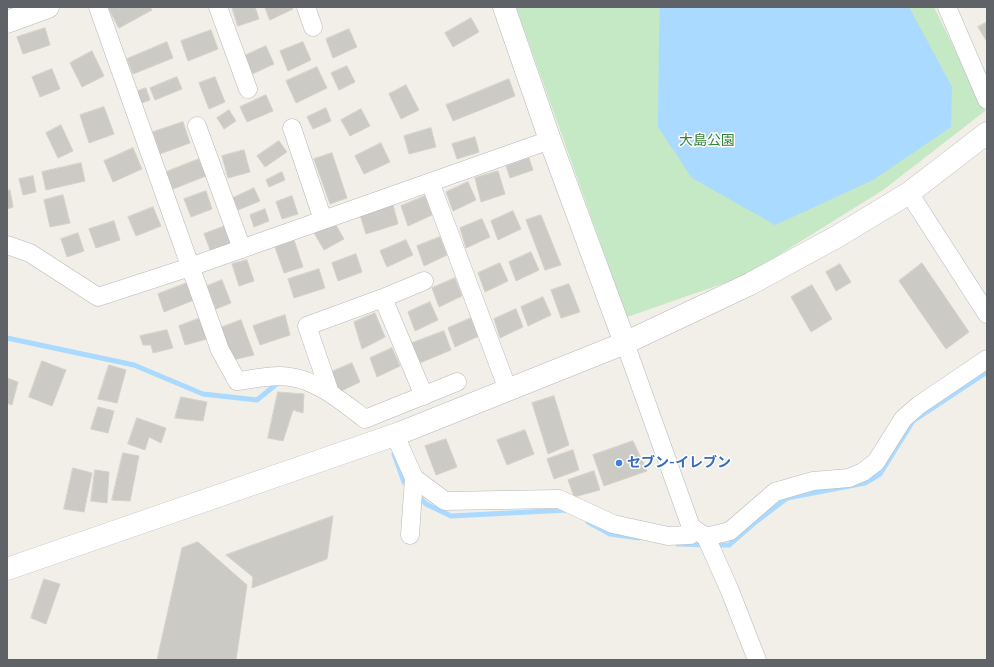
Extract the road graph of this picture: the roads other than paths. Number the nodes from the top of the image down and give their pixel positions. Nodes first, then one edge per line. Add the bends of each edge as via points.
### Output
1 (48, 7) edge
2 (98, 7) edge
3 (218, 7) edge
4 (306, 7) edge
5 (504, 7) edge
6 (947, 7) edge
7 (7, 22) edge
8 (313, 27) dead end
9 (248, 89) dead end
10 (987, 100) edge
11 (197, 126) dead end
12 (292, 128) dead end
13 (987, 133) edge
14 (550, 140) junction
15 (430, 182) junction
16 (909, 193) junction
17 (323, 220) junction
18 (7, 245) edge
19 (242, 248) junction
20 (190, 267) junction
21 (424, 281) dead end
22 (383, 298) junction
23 (987, 314) edge
24 (625, 343) junction
25 (987, 359) edge
26 (457, 382) dead end
27 (508, 390) junction
28 (330, 393) junction
29 (424, 396) junction
30 (396, 435) junction
31 (414, 479) junction
32 (410, 535) dead end
33 (702, 535) junction
34 (7, 569) edge
35 (757, 660) edge

1 - 7 street
2 - 20 street
3 - 9 street
4 - 8 street
5 - 14 street
6 - 10 street
11 - 19 street
12 - 17 street
13 - 16 street
14 - 15 street
14 - 24 street
15 - 17 street
15 - 27 street
16 - 23 street
16 - 24 street via 838,236 750,284
17 - 19 street
18 - 20 street via 30,253 98,297
19 - 20 street
20 - 28 street via 220,350 237,381 290,376
21 - 22 street
22 - 28 street via 307,326
22 - 29 street
24 - 27 street
24 - 33 street via 691,527
25 - 33 street via 919,405 903,419 876,462 863,472 849,478 813,481 775,492 730,531
26 - 29 street
27 - 30 street
28 - 29 street via 365,419
30 - 31 street
30 - 34 street
31 - 32 street
31 - 33 street via 445,501 559,499 613,524 668,536
33 - 35 street via 730,591

